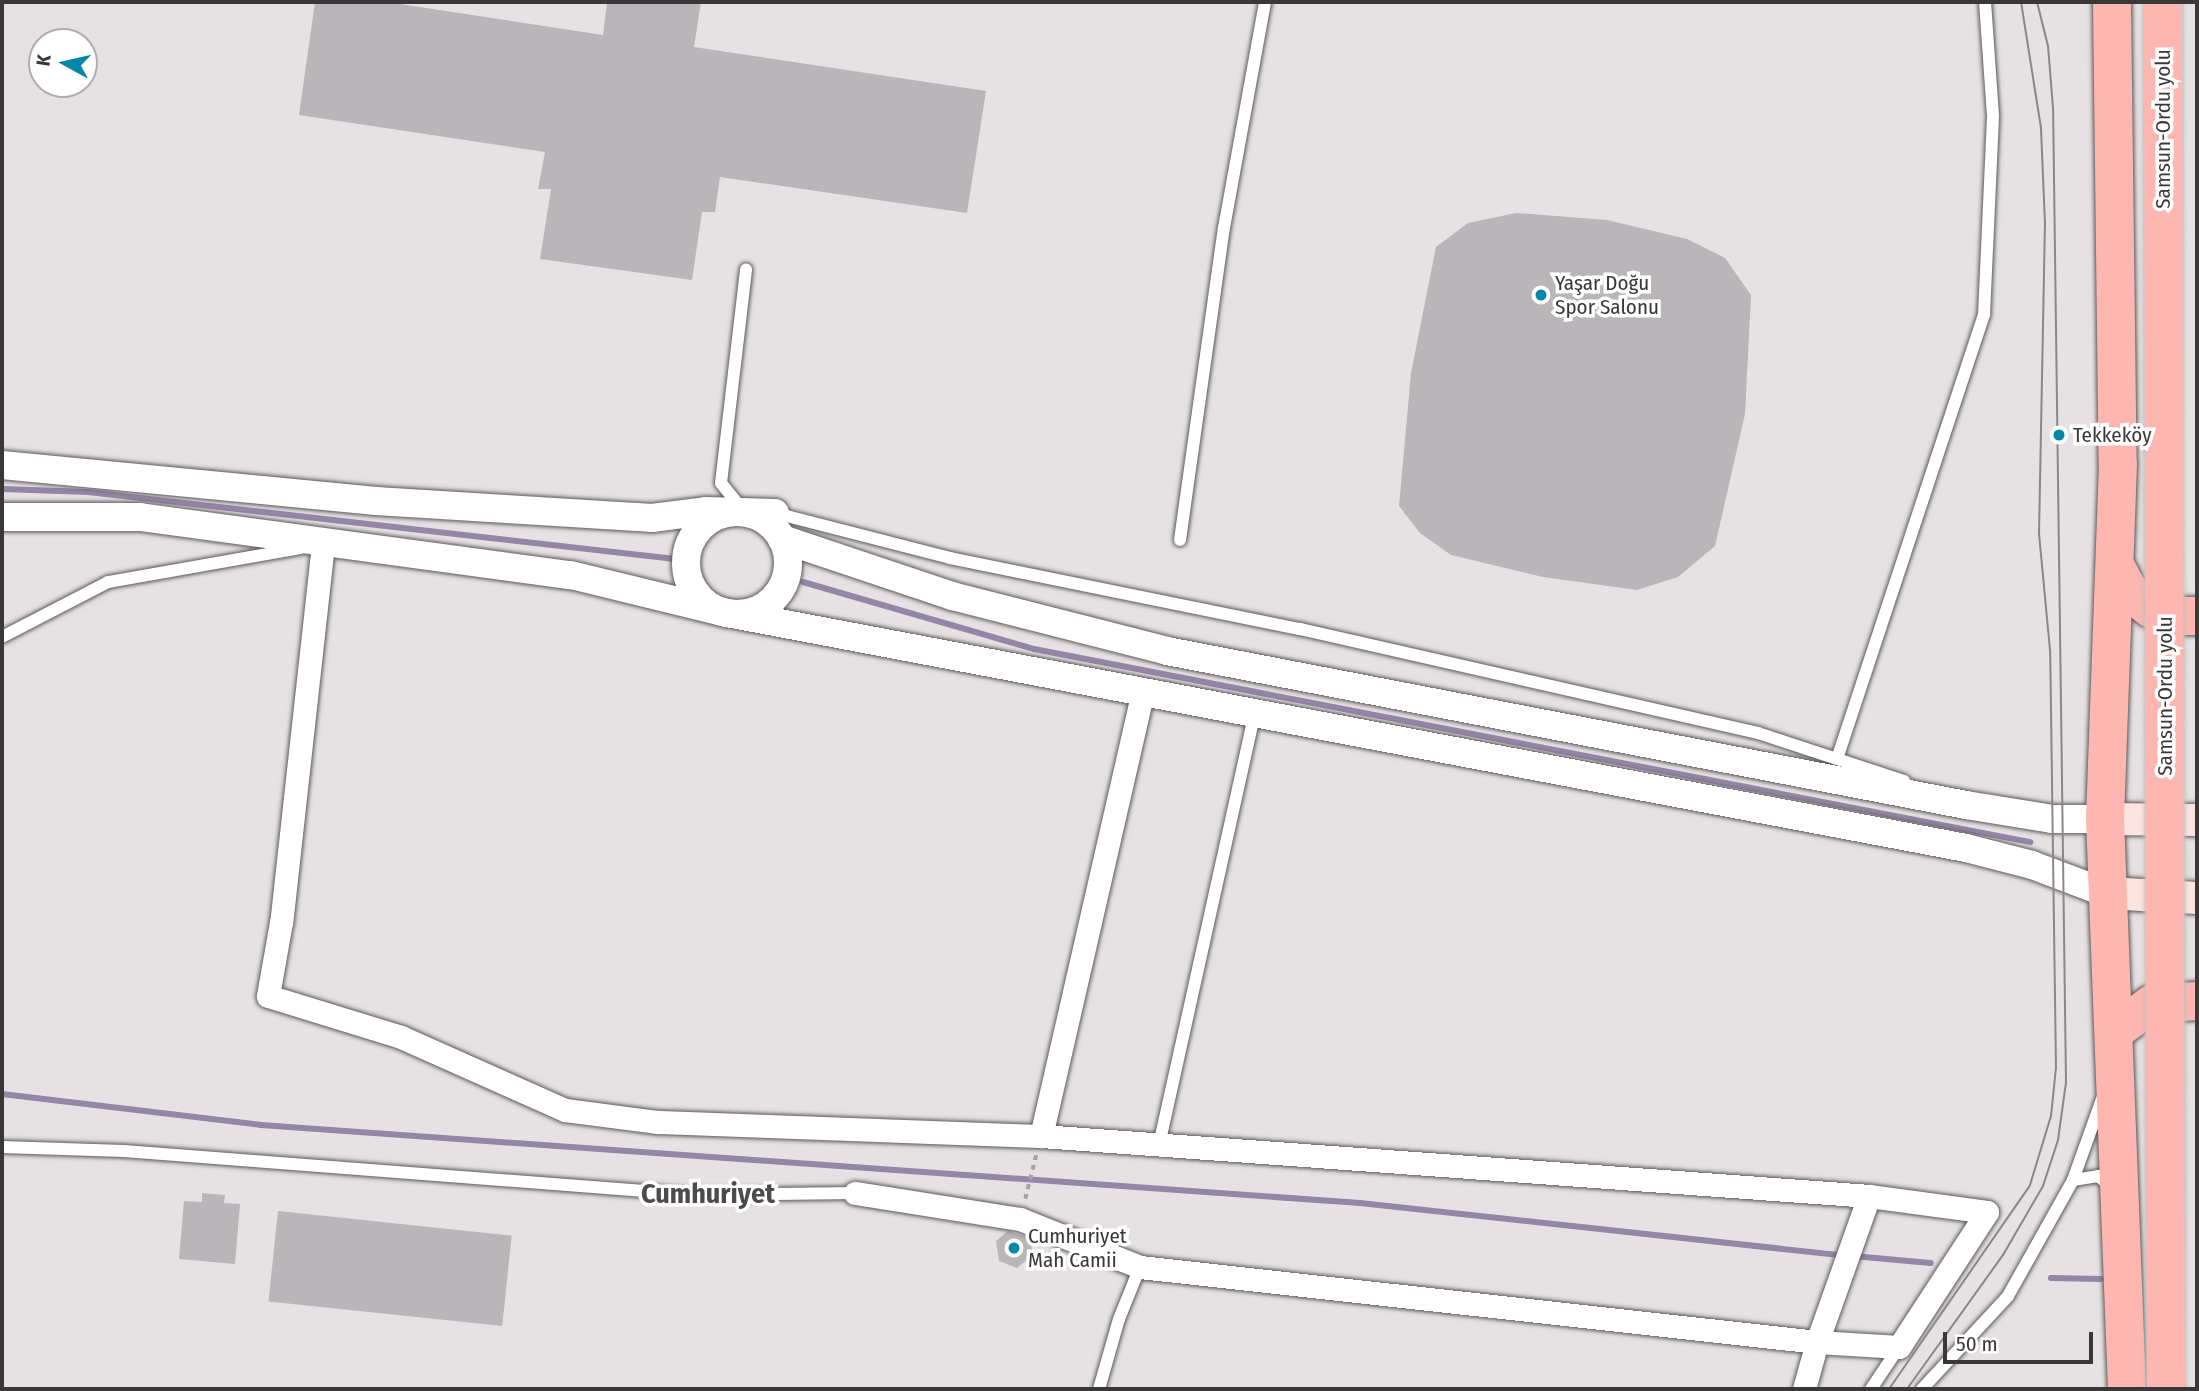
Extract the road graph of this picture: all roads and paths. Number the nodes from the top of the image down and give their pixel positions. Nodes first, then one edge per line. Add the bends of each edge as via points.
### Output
1 (1265, 2) edge
2 (1985, 2) edge
3 (2112, 2) edge
4 (2163, 2) edge
5 (746, 269) dead end
6 (2, 465) edge
7 (744, 512) junction
8 (2, 517) edge
9 (779, 526) junction
10 (1180, 540) dead end
11 (323, 544) junction
12 (2116, 568) junction
13 (727, 613) junction
14 (2197, 616) edge
15 (2, 637) edge
16 (1142, 694) junction
17 (1254, 715) junction
18 (1838, 757) junction
19 (1966, 805) junction
20 (2105, 819) junction
21 (2197, 820) edge
22 (2106, 893) junction
23 (2197, 898) edge
24 (2197, 1001) edge
25 (2115, 1045) junction
26 (1041, 1136) junction
27 (1159, 1145) junction
28 (2, 1147) edge
29 (2073, 1180) junction
30 (855, 1193) joint
31 (1869, 1196) junction
32 (2121, 1205) junction
33 (1020, 1219) junction
34 (1140, 1267) junction
35 (1817, 1342) junction
36 (1899, 1347) junction
37 (1099, 1389) edge
38 (1804, 1389) edge
39 (1871, 1389) edge
40 (1922, 1389) edge
41 (2127, 1389) edge
42 (2166, 1389) edge

1 - 10 lane via 1224,228
2 - 18 lane via 1993,116 1984,315
3 - 12 highway
4 - 42 highway, Samsun-Ordu yolu, bridge
5 - 7 lane via 721,483
6 - 7 street via 418,504 652,518
7 - 9 street
7 - 13 street via 719,516 697,531 686,563 698,596
8 - 11 street via 140,517
9 - 13 street via 788,571 773,600 751,611
9 - 18 lane via 1300,629 1758,733
9 - 19 street via 952,596 1167,651
11 - 13 street via 571,575
11 - 15 lane via 108,582
11 - 26 street via 281,922 268,996 401,1037 565,1110 658,1122
12 - 14 highway via 2129,591 2150,608 2176,616
12 - 20 highway
13 - 16 street
16 - 17 street
16 - 26 street
17 - 22 street via 1966,848 2032,864
17 - 27 lane
18 - 19 lane
19 - 20 street via 2052,819
20 - 21 main road
20 - 22 highway
22 - 23 main road
22 - 25 highway
24 - 25 highway via 2152,1004
25 - 29 lane
25 - 32 highway
26 - 27 street
26 - 33 path
27 - 31 street
28 - 30 lane via 124,1151 696,1195
29 - 32 lane via 2098,1176 2112,1187
29 - 40 lane via 2008,1296
30 - 33 street
31 - 35 street
31 - 36 street via 1987,1212
32 - 41 highway
33 - 34 street
34 - 35 street
34 - 37 lane
35 - 36 street
35 - 38 street
36 - 39 lane

